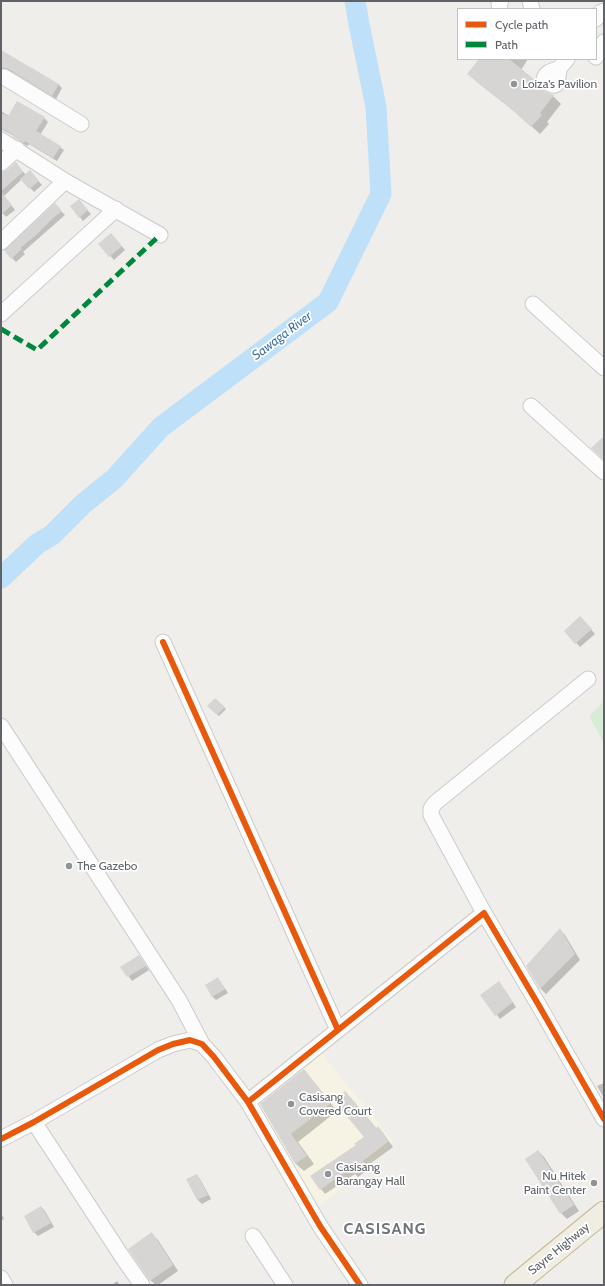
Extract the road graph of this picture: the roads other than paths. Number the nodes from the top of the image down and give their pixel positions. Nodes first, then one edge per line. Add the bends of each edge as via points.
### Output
1 (604, 10) edge
2 (597, 18) edge
3 (604, 42) edge
4 (597, 55) edge
5 (1, 77) edge
6 (81, 124) dead end
7 (1, 140) edge
8 (17, 149) junction
9 (1, 164) edge
10 (65, 181) junction
11 (116, 209) junction
12 (160, 235) dead end
13 (1, 242) edge
14 (533, 304) dead end
15 (1, 314) edge
16 (604, 368) edge
17 (531, 406) dead end
18 (604, 472) edge
19 (163, 642) dead end
20 (588, 679) dead end
21 (1, 726) edge
22 (484, 913) junction
23 (338, 1030) junction
24 (202, 1044) junction
25 (248, 1102) junction
26 (604, 1119) edge
27 (34, 1122) junction
28 (1, 1139) edge
29 (604, 1212) edge
30 (253, 1236) dead end
31 (1, 1278) edge
32 (5, 1285) edge
33 (142, 1285) edge
34 (285, 1285) edge
35 (360, 1285) edge
36 (515, 1285) edge

1 - 2 street
3 - 4 street
5 - 6 street
7 - 8 street
8 - 9 street
8 - 10 street
10 - 11 street
10 - 13 street
11 - 12 street
11 - 15 street
14 - 16 street
17 - 18 street
19 - 23 street
20 - 22 street via 435,803 431,809 431,815
21 - 24 street via 179,1000
22 - 23 street
22 - 26 street
23 - 25 street
24 - 25 street
24 - 27 street via 190,1040 158,1050
25 - 35 street via 320,1226
27 - 28 street
27 - 33 street
29 - 36 highway, Sayre Highway
30 - 34 street
31 - 32 street

